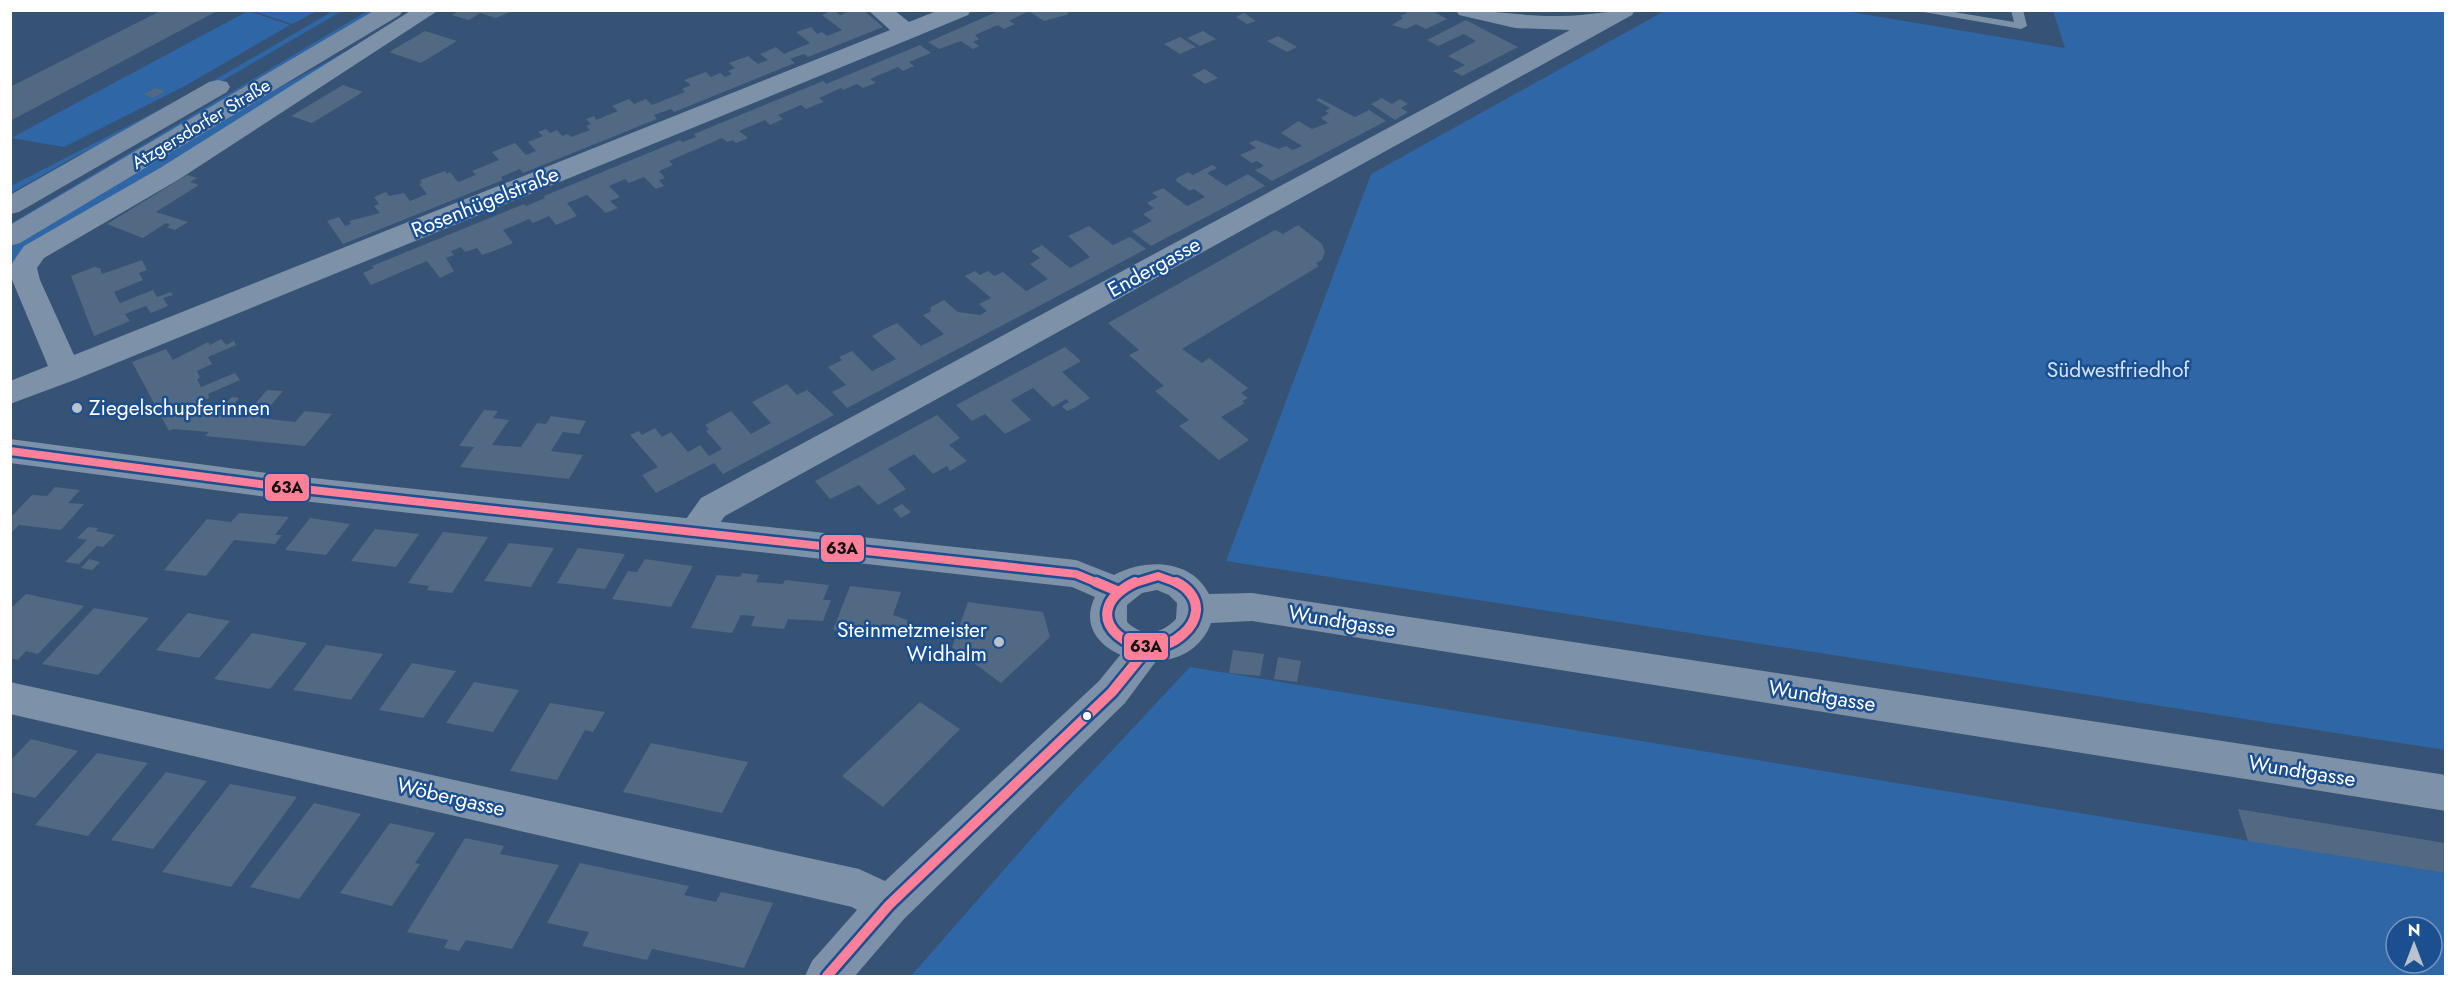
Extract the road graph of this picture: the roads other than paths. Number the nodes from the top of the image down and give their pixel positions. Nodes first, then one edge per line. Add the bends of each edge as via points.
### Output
1 (352, 10) edge
2 (392, 10) edge
3 (428, 10) edge
4 (879, 10) edge
5 (960, 10) edge
6 (1467, 10) edge
7 (1917, 10) edge
8 (2017, 10) edge
9 (1614, 16) edge
10 (907, 32) junction
11 (10, 206) edge
12 (10, 237) edge
13 (66, 372) junction
14 (10, 393) edge
15 (10, 451) edge
16 (693, 533) junction
17 (1117, 591) junction
18 (1198, 609) junction
19 (1147, 649) junction
20 (10, 698) edge
21 (2445, 794) edge
22 (889, 905) junction
23 (827, 976) edge

1 - 11 main road, Atzgersdorfer Straße
2 - 12 main road, Atzgersdorfer Straße
3 - 13 street, Atzgersdorfer Straße via 169,174 40,247 23,268
4 - 10 street
5 - 10 street, Rosenhügelstraße
6 - 9 street via 1542,25
7 - 8 lane via 2021,26
9 - 16 street, Endergasse via 713,507
10 - 13 street, Rosenhügelstraße
13 - 14 street, Rosenhügelstraße
15 - 16 street via 267,485
16 - 17 street via 1076,574
17 - 18 street via 1143,577 1173,579 1194,596
17 - 19 street via 1107,615 1111,627 1125,642
18 - 19 street via 1189,633 1178,642
18 - 21 street, Wundtgasse via 1252,607
19 - 22 street via 1081,724
20 - 22 street, Wöbergasse via 859,889
22 - 23 street

